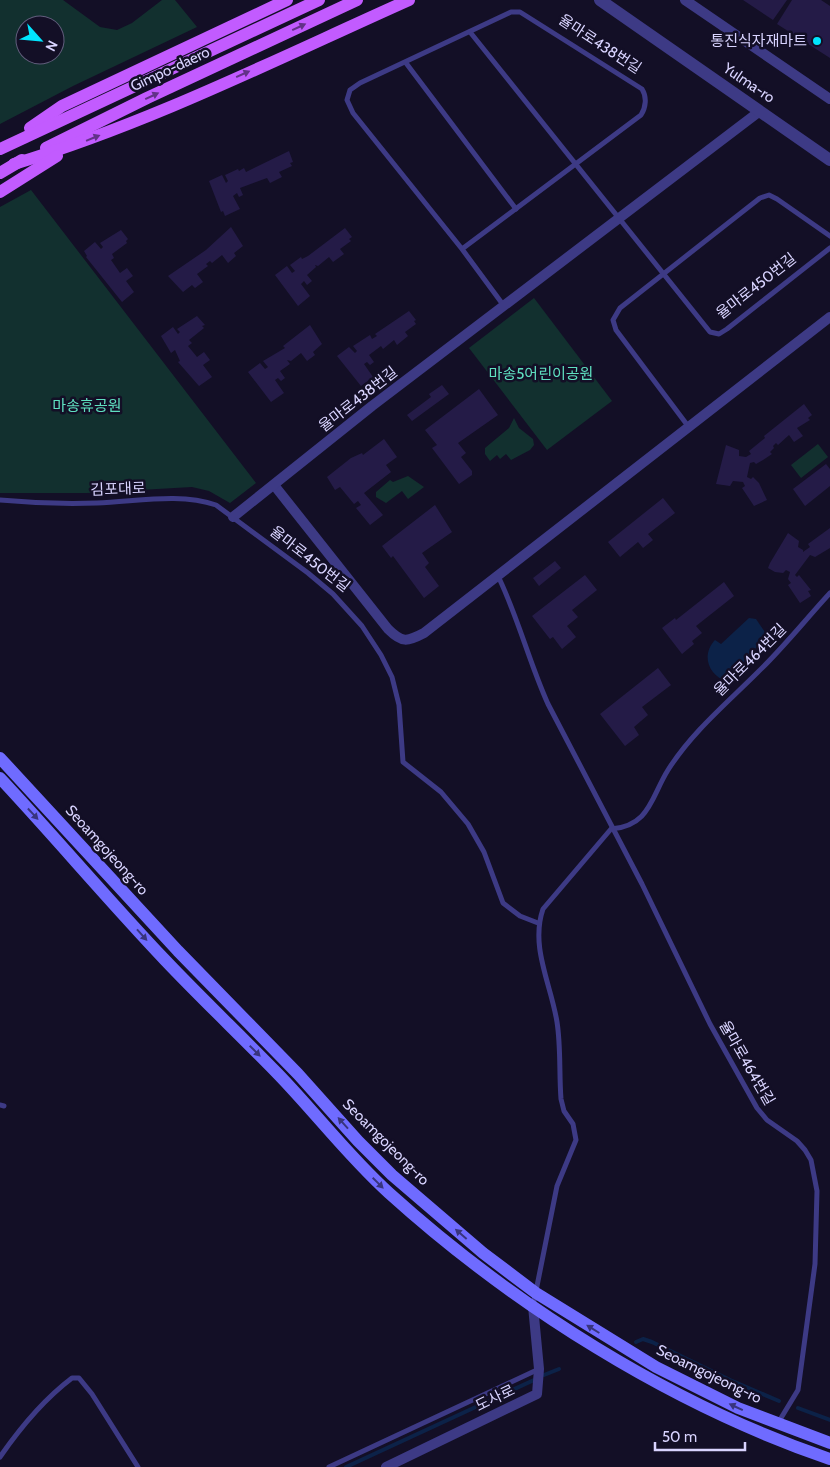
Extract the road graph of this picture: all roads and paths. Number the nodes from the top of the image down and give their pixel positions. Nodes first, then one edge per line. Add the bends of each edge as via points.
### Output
1 (287, 0) edge
2 (319, 0) edge
3 (357, 0) edge
4 (409, 0) edge
5 (600, 0) edge
6 (685, 0) edge
7 (470, 32) junction
8 (406, 63) junction
9 (830, 99) edge
10 (760, 111) junction
11 (72, 146) junction
12 (2, 147) edge
13 (830, 160) edge
14 (14, 164) junction
15 (576, 164) junction
16 (0, 173) edge
17 (0, 192) edge
18 (516, 209) junction
19 (619, 218) junction
20 (830, 236) edge
21 (830, 248) edge
22 (462, 249) junction
23 (662, 275) junction
24 (504, 306) junction
25 (830, 317) edge
26 (688, 426) junction
27 (274, 485) junction
28 (0, 500) edge
29 (233, 517) junction
30 (498, 575) junction
31 (830, 593) edge
32 (0, 758) edge
33 (0, 778) edge
34 (611, 828) junction
35 (538, 923) junction
36 (534, 1299) junction
37 (539, 1369) junction
38 (777, 1424) junction
39 (830, 1443) edge
40 (0, 1457) edge
41 (830, 1459) edge
42 (138, 1467) edge
43 (329, 1467) edge
44 (386, 1467) edge

1 - 12 main road via 62,106
2 - 12 main road, Gimpo-daero
14 -> 3 main road, Gimpo-daero
11 -> 4 main road via 149,116
5 - 10 street, Yulma-ro
6 - 9 street
7 - 8 lane, 율마로438번길
7 - 15 lane
7 - 15 lane, 율마로438번길 via 511,12 520,12 642,89 645,94 642,114
8 - 18 lane
8 - 22 lane, 율마로438번길 via 360,83 350,90 347,100 353,113
10 - 13 street, Yulma-ro
10 - 19 street, 율마로438번길
11 - 14 main road
11 - 17 main road
14 - 16 main road, Gimpo-daero
15 - 18 lane, 율마로438번길
15 - 19 lane
18 - 22 lane, 율마로438번길
19 - 23 lane, 율마로450번길
19 - 24 street, 율마로438번길
20 - 23 lane via 769,196 760,198
21 - 23 lane, 율마로450번길 via 719,334 703,326
22 - 24 lane, 율마로438번길
23 - 26 lane via 620,308 613,320 616,330
24 - 27 street, 율마로438번길
25 - 26 street, 율마로450번길
26 - 30 street, 율마로450번길
27 - 29 street, 율마로438번길
27 - 30 street, 율마로450번길 via 398,639 410,640 424,633
28 - 29 lane, 김포대로 via 59,503 195,500 216,505
29 - 35 lane, 율마로450번길 via 333,594 362,626 392,677 399,705 403,762 441,792 468,824 484,852 503,903 520,916
30 - 34 lane via 544,698
31 - 34 lane, 율마로464번길 via 766,664 692,738 667,772 648,811 621,828
36 -> 32 main road, Seoamgojeong-ro via 392,1175
33 -> 36 main road, Seoamgojeong-ro via 166,961 279,1075 362,1166 428,1227
34 - 35 lane via 543,909
34 - 38 lane, 율마로464번길 via 710,1024 757,1108 767,1120 797,1141 811,1160 817,1191 815,1264 798,1390
35 - 36 lane via 543,969 557,1023 561,1099 576,1132 573,1151 558,1186
36 - 37 street, 도사로
38 -> 36 main road, Seoamgojeong-ro via 656,1367
36 - 41 main road, Seoamgojeong-ro via 655,1381 752,1431
37 - 43 lane
37 - 44 street, 도사로 via 537,1394
38 - 39 main road, Seoamgojeong-ro
40 - 42 lane via 28,1420 67,1382 79,1378

